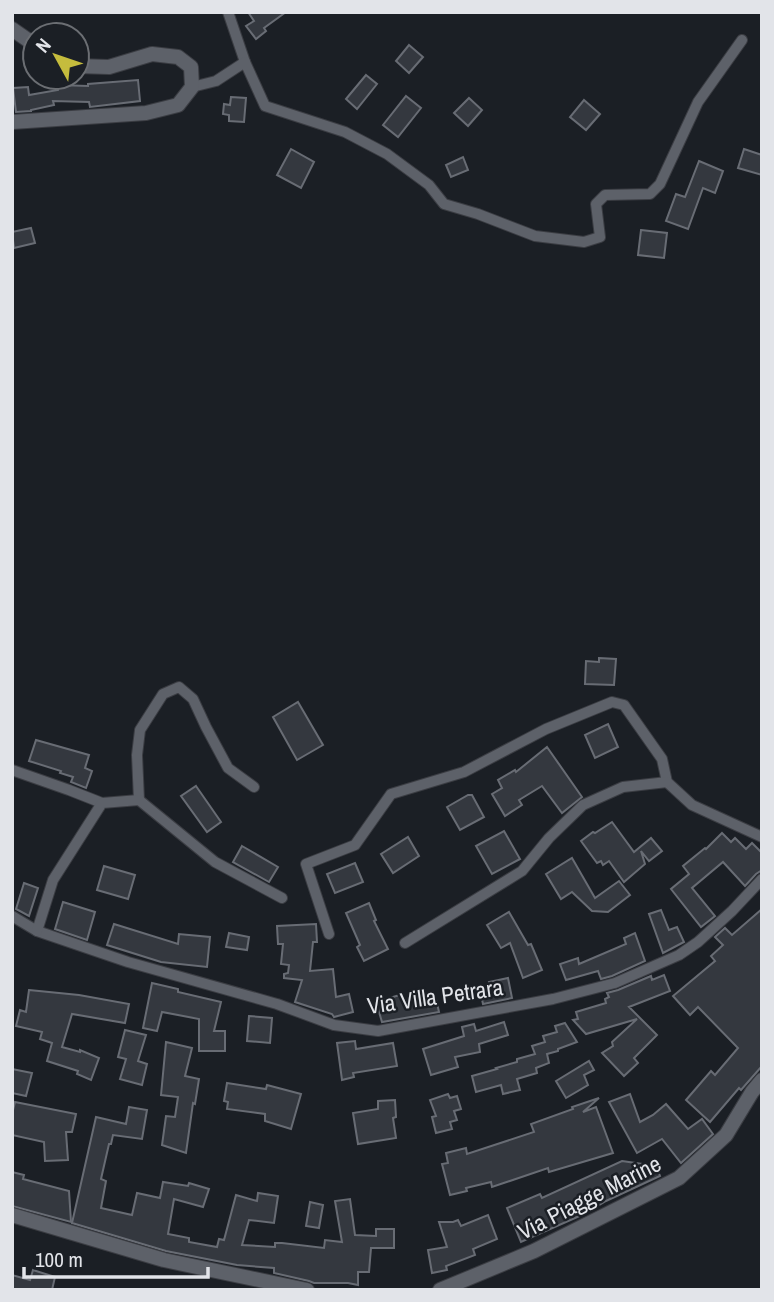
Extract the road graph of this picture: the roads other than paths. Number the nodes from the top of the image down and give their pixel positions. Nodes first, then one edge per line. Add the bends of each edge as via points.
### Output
1 (228, 12) edge
2 (741, 40) dead end
3 (245, 62) junction
4 (91, 66) edge
5 (192, 87) junction
6 (12, 122) edge
7 (12, 770) edge
8 (667, 782) junction
9 (254, 787) dead end
10 (139, 800) junction
11 (102, 803) junction
12 (762, 837) edge
13 (762, 879) edge
14 (282, 898) dead end
15 (12, 916) edge
16 (37, 932) junction
17 (329, 934) dead end
18 (405, 943) dead end
19 (762, 1080) edge
20 (12, 1215) edge
21 (307, 1290) edge
22 (440, 1290) edge

1 - 3 street
2 - 3 street via 698,102 660,184 650,194 605,195 596,204 600,237 584,242 536,236 444,204 429,185 387,154 345,132 265,106
3 - 5 street via 216,81
4 - 5 street via 109,67 152,54 178,57 191,67
5 - 6 street via 178,105 146,113
7 - 11 street
8 - 12 street via 692,805
8 - 17 street via 662,759 624,705 612,702 546,729 464,772 391,794 355,845 306,864
8 - 18 street via 623,787 583,805 522,871
9 - 10 street via 229,768 193,699 179,687 163,694 140,730
10 - 11 street
10 - 14 street via 215,862
11 - 16 street via 53,880
13 - 16 street, Via Villa Petrara via 698,942 615,983 378,1031 334,1025
15 - 16 street, Via Villa Petrara
19 - 22 street, Via Piagge Marine via 726,1135 678,1178 534,1251
20 - 21 street via 164,1260

